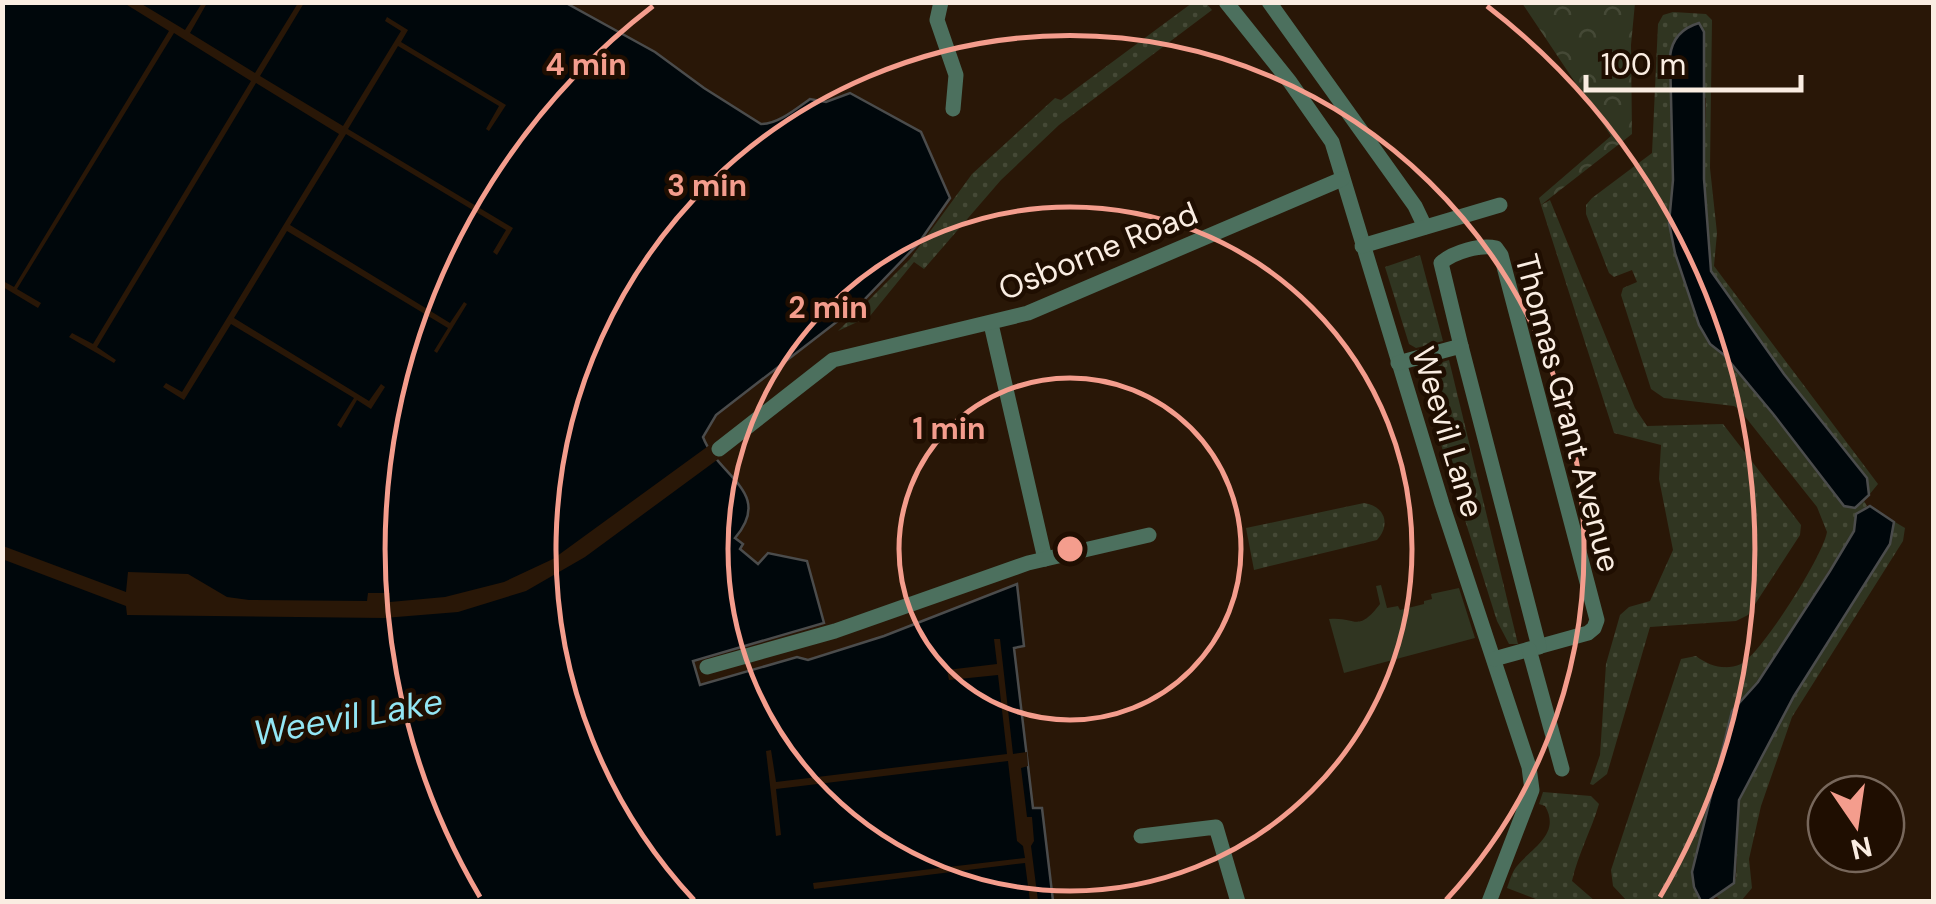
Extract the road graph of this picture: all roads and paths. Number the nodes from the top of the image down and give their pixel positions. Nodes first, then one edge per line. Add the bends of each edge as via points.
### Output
1 (941, 2) edge
2 (1269, 2) edge
3 (1235, 5) edge
4 (953, 110) dead end
5 (1342, 179) junction
6 (1500, 205) dead end
7 (1425, 227) junction
8 (1362, 246) junction
9 (991, 324) junction
10 (1460, 346) junction
11 (1398, 364) junction
12 (719, 448) dead end
13 (1149, 534) dead end
14 (1045, 559) junction
15 (1534, 648) junction
16 (1494, 660) junction
17 (708, 667) dead end
18 (1562, 769) dead end
19 (1141, 836) dead end
20 (1238, 902) edge
21 (1488, 902) edge

1 - 4 street via 937,20 956,75
2 - 7 street
3 - 5 street, Weevil Lane via 1326,132
5 - 8 street, Weevil Lane
5 - 9 street, Osborne Road via 1046,307
6 - 7 street
7 - 8 street
8 - 11 street, Weevil Lane
9 - 12 street, Osborne Road via 829,362
9 - 14 street
10 - 11 street
10 - 15 street
10 - 15 street, Thomas Grant Avenue via 1441,263 1496,248 1596,620 1588,633
11 - 16 street, Weevil Lane
13 - 14 street
14 - 17 street
15 - 16 street, Thomas Grant Avenue
15 - 18 street
16 - 21 street, Weevil Lane via 1532,784
19 - 20 street via 1214,826

